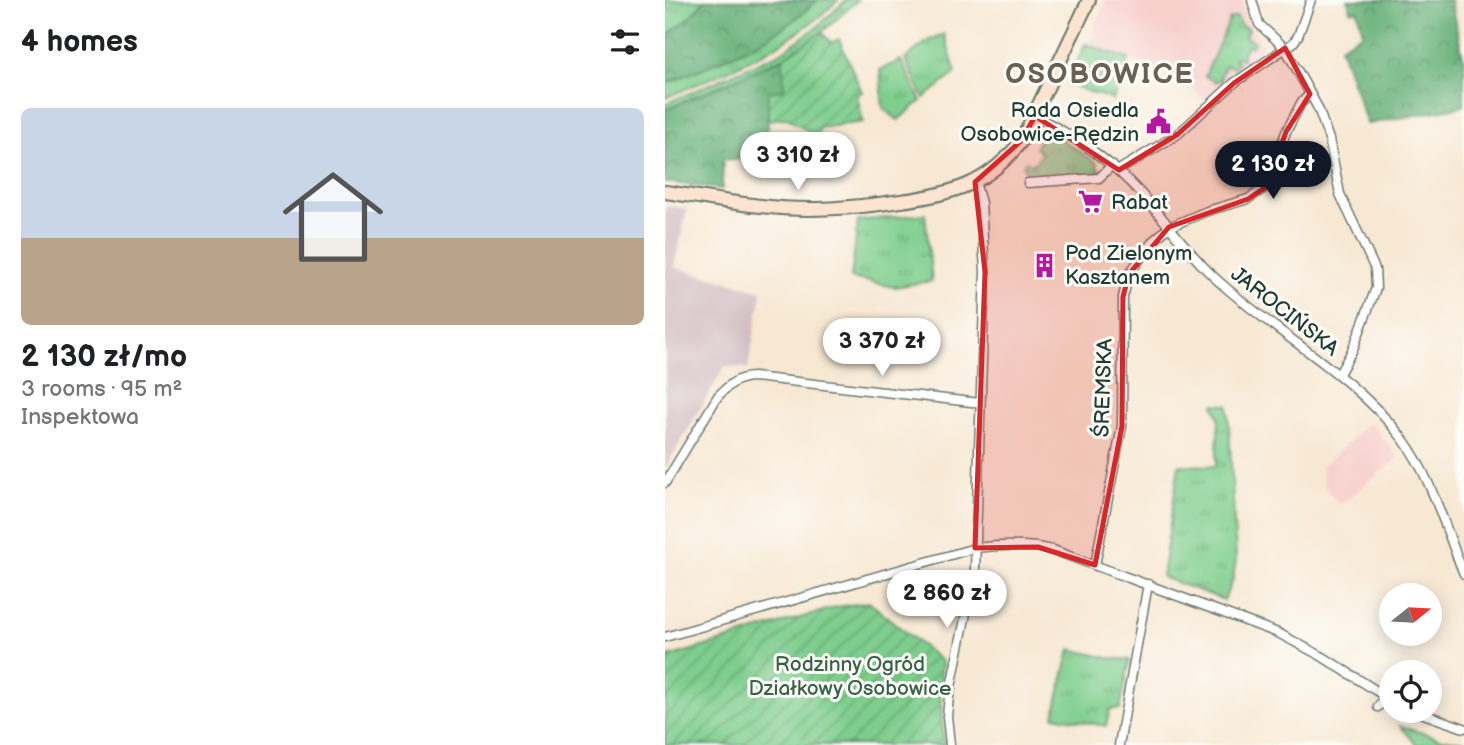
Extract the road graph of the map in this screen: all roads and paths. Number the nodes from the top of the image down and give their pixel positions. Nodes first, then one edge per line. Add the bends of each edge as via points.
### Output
1 (1089, 0) edge
2 (1252, 0) edge
3 (1311, 0) edge
4 (1285, 48) junction
5 (1310, 94) junction
6 (1035, 116) junction
7 (1116, 168) junction
8 (975, 182) junction
9 (1028, 183) dead end
10 (665, 192) edge
11 (1169, 227) junction
12 (1339, 374) junction
13 (980, 403) junction
14 (665, 483) edge
15 (975, 548) junction
16 (1095, 565) junction
17 (1464, 574) edge
18 (1148, 584) junction
19 (665, 638) edge
20 (1379, 692) edge
21 (1442, 720) edge
22 (1464, 728) edge
23 (950, 745) edge
24 (1119, 745) edge

1 - 6 street
2 - 4 street via 1259,24
3 - 4 street via 1298,36
4 - 5 street
4 - 7 street via 1234,83 1178,134
5 - 11 street via 1286,132 1263,190
5 - 12 street via 1324,122 1340,194 1377,275 1353,349
6 - 7 street, JAROCIŃSKA via 1078,139
6 - 8 street via 1011,154
7 - 9 street via 1099,178
7 - 11 street, JAROCIŃSKA
8 - 10 street via 942,194 837,209 762,206
8 - 13 street via 985,252
11 - 12 street, JAROCIŃSKA via 1224,286
11 - 16 street, ŚREMSKA via 1153,241 1125,287 1122,426
12 - 17 street, JAROCIŃSKA via 1412,452
13 - 14 street via 739,379 718,396
13 - 15 street
15 - 16 street via 1038,547
15 - 19 street
15 - 23 street via 975,569 949,697
16 - 18 street
18 - 20 street via 1278,633
18 - 24 street
21 - 22 street

